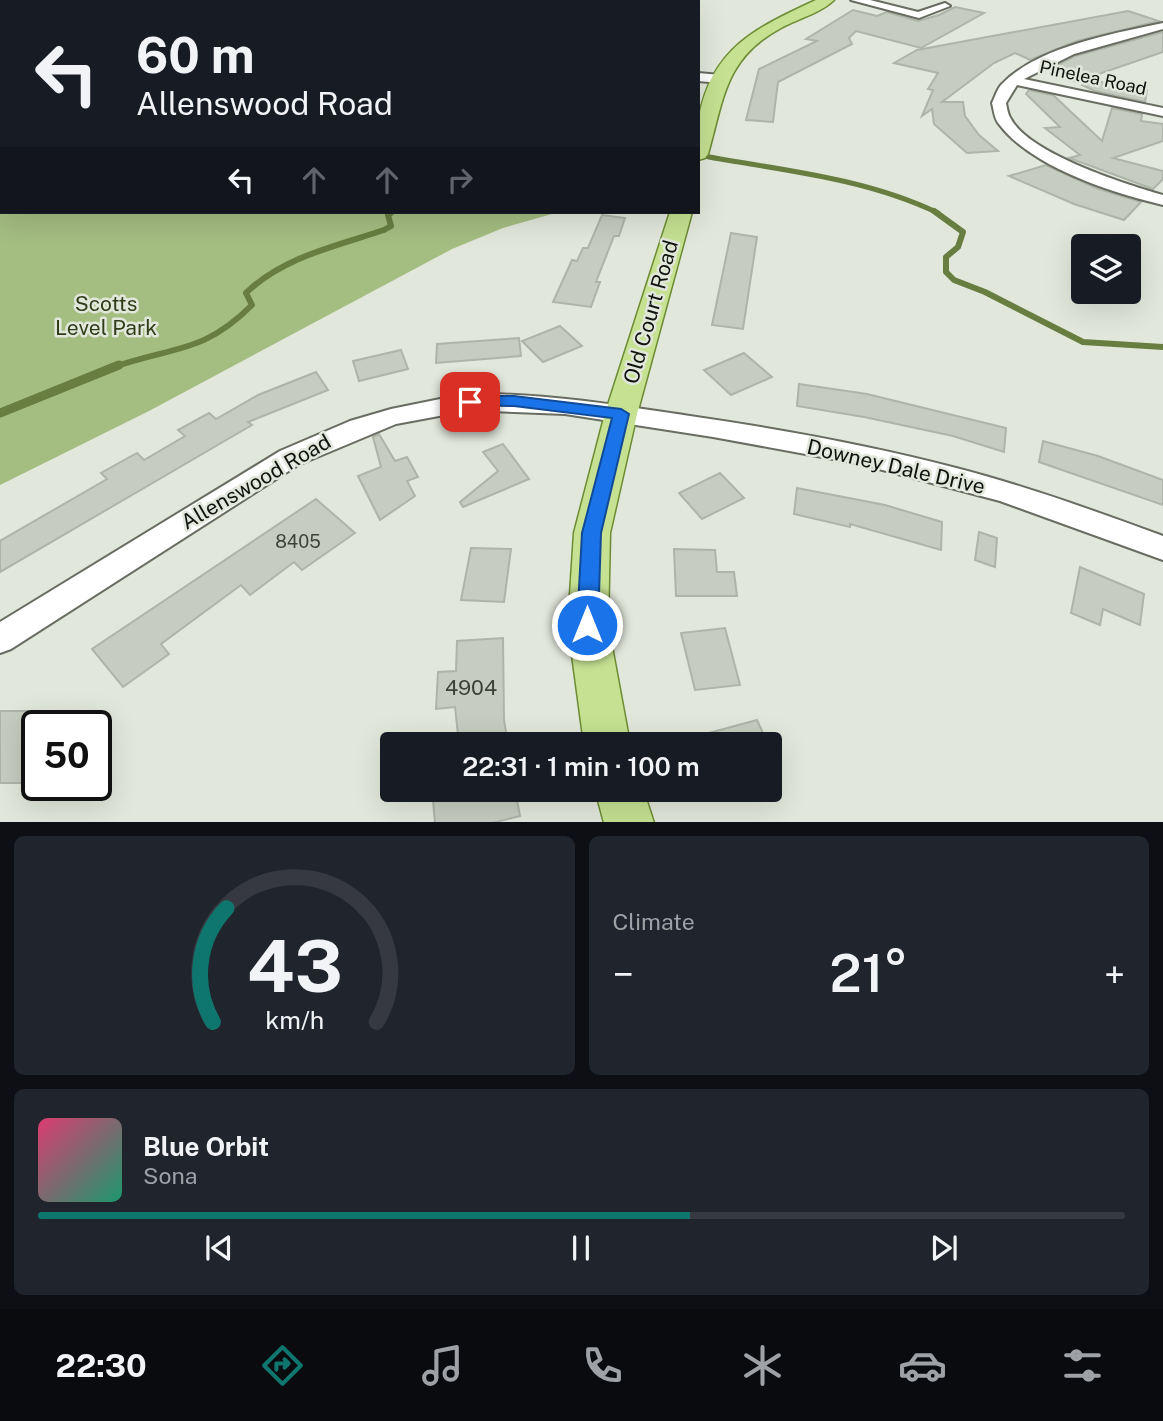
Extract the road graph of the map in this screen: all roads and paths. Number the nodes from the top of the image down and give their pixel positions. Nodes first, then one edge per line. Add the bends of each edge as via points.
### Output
1 (827, 0) edge
2 (856, 0) edge
3 (904, 0) edge
4 (945, 6) dead end
5 (889, 8) junction
6 (1163, 26) edge
7 (700, 77) edge
8 (721, 79) junction
9 (1015, 81) junction
10 (1163, 112) edge
11 (700, 148) edge
12 (1163, 200) edge
13 (680, 214) edge
14 (621, 414) junction
15 (1163, 548) edge
16 (0, 639) edge
17 (605, 732) edge
18 (623, 802) edge
19 (629, 822) edge

1 - 8 main road via 747,44
2 - 5 street
3 - 5 street
4 - 5 street via 919,15
6 - 9 street via 1065,53
7 - 8 street
8 - 11 main road
9 - 10 street, Pinelea Road
9 - 12 street via 999,103 1014,133 1064,165
13 - 14 main road, Old Court Road
14 - 15 street, Downey Dale Drive via 814,446 945,475
14 - 16 street, Allenswood Road via 514,401 470,402 428,407 338,434 289,458
14 - 17 main road, Old Court Road via 592,533 588,577 587,625
18 - 19 main road

